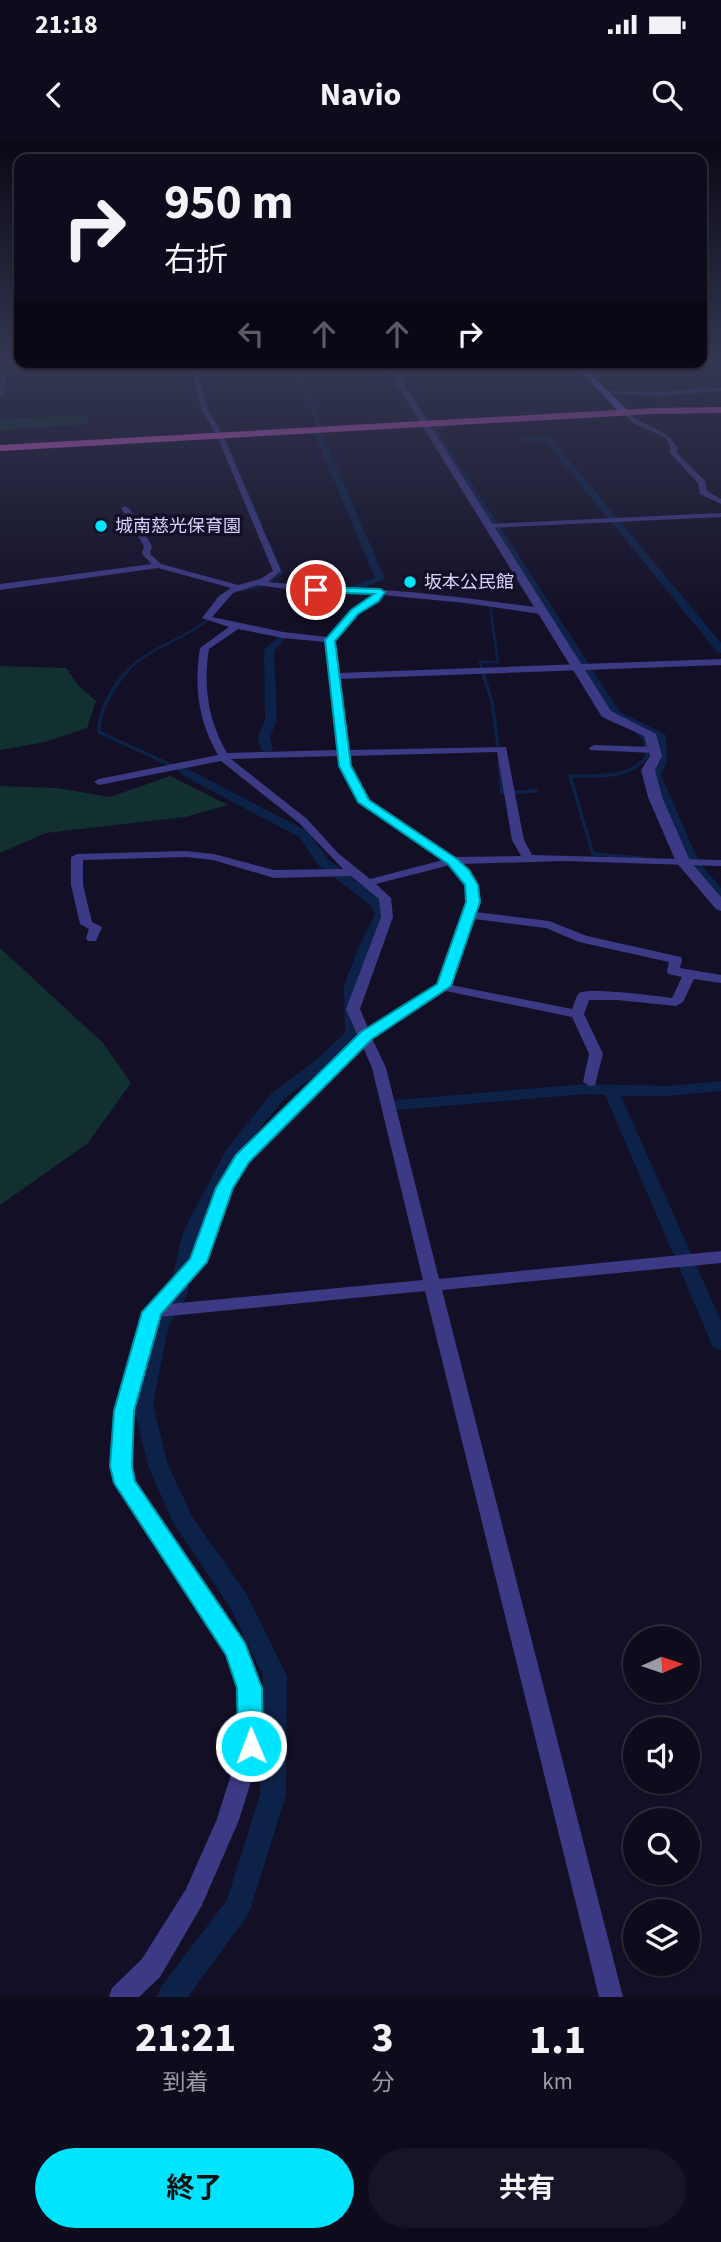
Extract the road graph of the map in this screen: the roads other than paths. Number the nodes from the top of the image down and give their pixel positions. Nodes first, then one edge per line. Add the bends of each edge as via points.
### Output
1 (225, 448) edge
2 (439, 448) edge
3 (674, 448) edge
4 (721, 502) edge
5 (125, 508) dead end
6 (721, 515) edge
7 (489, 526) junction
8 (159, 566) junction
9 (257, 583) junction
10 (0, 587) edge
11 (240, 588) junction
12 (380, 592) junction
13 (541, 611) junction
14 (236, 626) junction
15 (330, 640) junction
16 (721, 662) edge
17 (579, 669) junction
18 (335, 676) junction
19 (594, 748) dead end
20 (654, 750) junction
21 (344, 752) junction
22 (224, 757) junction
23 (99, 782) dead end
24 (528, 859) junction
25 (452, 861) junction
26 (683, 862) junction
27 (721, 863) edge
28 (355, 873) junction
29 (368, 883) junction
30 (721, 906) edge
31 (470, 915) junction
32 (92, 938) dead end
33 (690, 974) junction
34 (721, 979) edge
35 (444, 986) junction
36 (577, 1014) junction
37 (367, 1035) junction
38 (590, 1082) dead end
39 (721, 1257) edge
40 (433, 1285) junction
41 (152, 1312) junction
42 (121, 1997) edge
43 (611, 1997) edge

1 - 9 street via 277,571
2 - 7 street
3 - 4 street via 672,452 702,483 703,492
5 - 8 street via 148,546 146,554
6 - 7 street
7 - 13 street
8 - 10 street
8 - 11 street
9 - 11 street
9 - 12 street
11 - 14 street via 223,598 206,618
12 - 13 street
12 - 15 street
13 - 17 street
14 - 15 street
14 - 22 street via 205,648 201,664 202,712
15 - 18 street
16 - 17 street
17 - 18 street
17 - 20 street via 606,714 650,734
18 - 21 street
19 - 20 street
20 - 26 street via 656,756 648,770 650,785
21 - 22 street
21 - 24 street via 502,749 518,840
21 - 25 street via 345,766 364,802
22 - 23 street
22 - 28 street via 303,821
24 - 25 street
24 - 26 street
25 - 29 street
25 - 31 street via 471,885
26 - 27 street
26 - 30 street
28 - 29 street
28 - 32 street via 274,874 214,856 185,854 77,857 77,885 86,924 96,928
29 - 37 street via 385,898 387,917 353,1009
31 - 33 street via 549,925 583,939 676,960 673,971
31 - 35 street
33 - 34 street
33 - 36 street via 676,1002 584,996
35 - 36 street
35 - 37 street
36 - 38 street via 596,1054
37 - 40 street
37 - 41 street via 242,1159 224,1188 198,1262
39 - 40 street
40 - 41 street
40 - 43 street
41 - 42 street via 124,1411 124,1483 236,1650 250,1688 251,1746 228,1820 194,1897 151,1968

